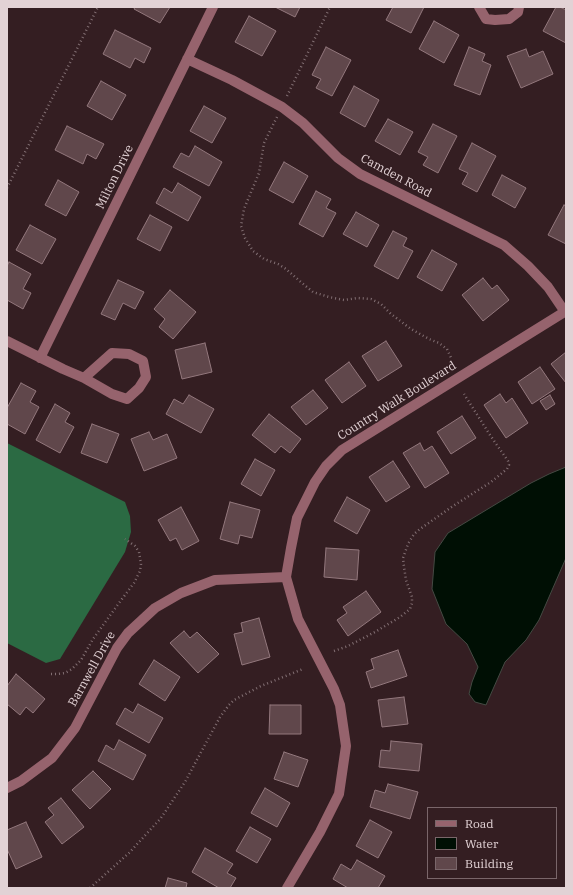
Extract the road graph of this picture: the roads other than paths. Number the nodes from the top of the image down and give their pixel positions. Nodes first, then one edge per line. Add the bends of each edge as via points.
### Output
1 (213, 7) edge
2 (479, 7) edge
3 (519, 7) edge
4 (187, 59) junction
5 (565, 311) edge
6 (7, 341) edge
7 (40, 358) junction
8 (84, 378) junction
9 (286, 577) junction
10 (7, 788) edge
11 (287, 888) edge

1 - 4 street, Milton Drive
2 - 3 street via 486,19 495,20 509,19 518,12
4 - 5 street, Camden Road via 282,107 303,123 338,158 360,174 504,245 548,287
4 - 7 street, Milton Drive
5 - 9 street, Country Walk Boulevard via 342,450 315,482 298,518
6 - 7 street
7 - 8 street
8 - 8 street via 112,394 127,399 146,377 143,361 130,354 112,353
9 - 10 street, Barnwell Drive via 215,580 181,592 155,608 128,633 117,648 75,728 52,758
9 - 11 street, Country Walk Boulevard via 298,619 340,705 346,746 339,794

